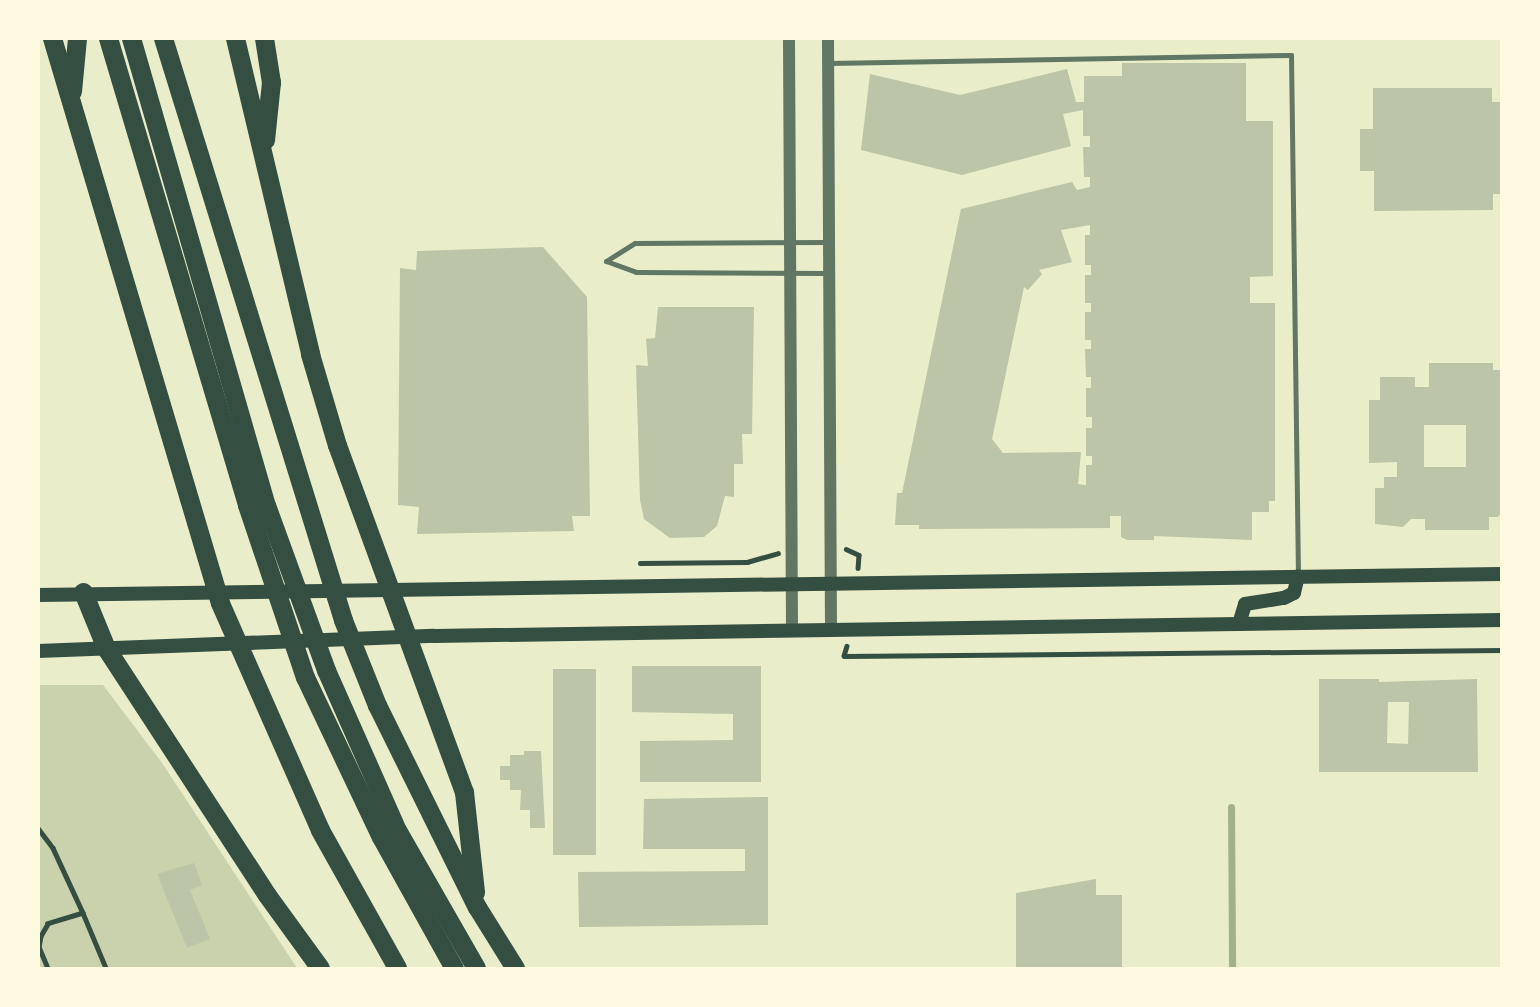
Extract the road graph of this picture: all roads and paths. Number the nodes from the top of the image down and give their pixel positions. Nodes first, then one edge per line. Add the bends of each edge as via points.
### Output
1 (52, 38) edge
2 (78, 38) edge
3 (108, 38) edge
4 (131, 38) edge
5 (163, 38) edge
6 (234, 38) edge
7 (264, 38) edge
8 (789, 38) edge
9 (828, 38) edge
10 (828, 64) junction
11 (72, 99) junction
12 (264, 155) junction
13 (789, 242) junction
14 (830, 242) junction
15 (789, 273) junction
16 (830, 273) junction
17 (1502, 573) edge
18 (1298, 576) junction
19 (792, 583) junction
20 (831, 583) junction
21 (83, 592) junction
22 (38, 595) edge
23 (1502, 620) edge
24 (1239, 624) junction
25 (792, 631) junction
26 (831, 631) junction
27 (106, 649) junction
28 (38, 651) edge
29 (38, 828) edge
30 (477, 907) junction
31 (83, 913) junction
32 (41, 959) edge
33 (48, 968) edge
34 (106, 968) edge
35 (320, 968) edge
36 (397, 968) edge
37 (454, 968) edge
38 (476, 968) edge
39 (515, 968) edge

1 - 11 highway
2 - 11 highway
3 - 37 highway via 247,505 305,677 382,837
4 - 38 highway via 266,505 326,670 397,830
5 - 30 highway via 343,620 377,705
6 - 12 highway
7 - 12 highway via 271,82
8 - 13 street
9 - 10 street
10 - 14 street
10 - 18 lane via 1291,55
11 - 36 highway via 224,615 320,830
12 - 30 highway via 310,354 337,445 464,792
13 - 14 lane
13 - 15 street
13 - 15 lane via 635,243 606,261 636,272
14 - 16 street
15 - 16 lane
15 - 19 street
16 - 20 street
17 - 18 main road
18 - 20 main road
18 - 24 main road via 1294,593 1245,604
19 - 20 main road
19 - 21 main road
19 - 25 street
20 - 26 street
21 - 22 main road
21 - 27 highway
23 - 24 main road
24 - 26 main road
25 - 26 main road
25 - 27 main road via 434,636
27 - 28 main road
27 - 35 highway
29 - 31 path via 53,848
30 - 39 highway
31 - 32 path via 48,925 41,936
31 - 34 path
32 - 33 path

